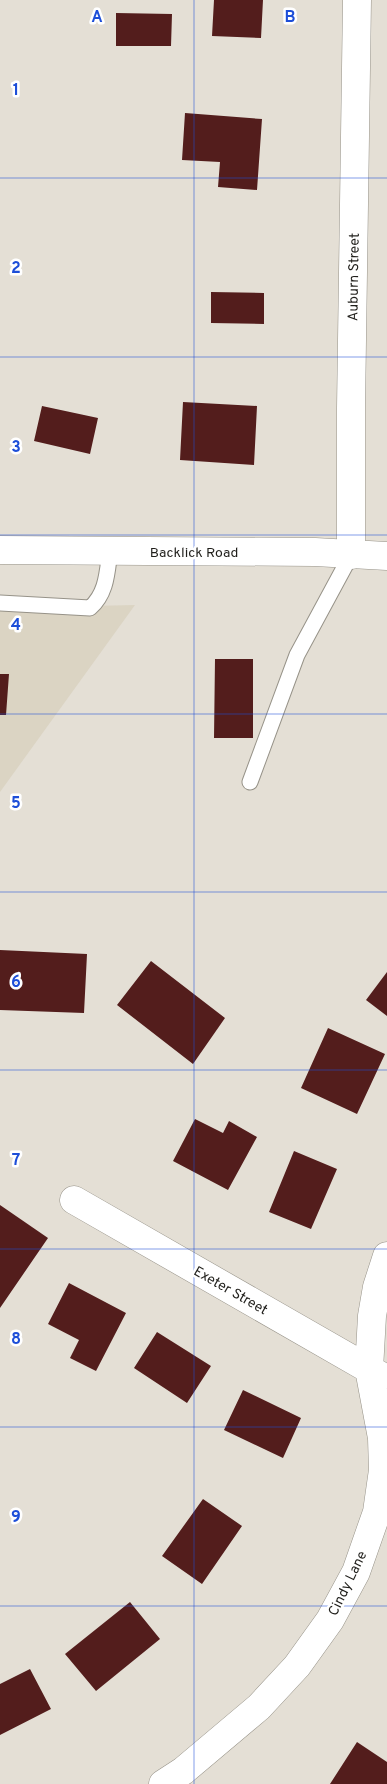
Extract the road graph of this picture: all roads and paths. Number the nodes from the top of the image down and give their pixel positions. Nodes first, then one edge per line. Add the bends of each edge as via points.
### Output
1 (357, 0) edge
2 (0, 550) edge
3 (110, 551) junction
4 (352, 555) junction
5 (387, 556) edge
6 (0, 603) edge
7 (250, 782) dead end
8 (74, 1200) dead end
9 (387, 1256) edge
10 (378, 1374) edge
11 (163, 1784) edge

1 - 4 street, Auburn Street
2 - 3 street, Backlick Road
3 - 4 street, Backlick Road
3 - 6 lane via 104,588 90,608
4 - 5 street, Backlick Road
4 - 7 lane via 297,655
8 - 10 street, Exeter Street
9 - 10 street, Cindy Lane via 372,1316
10 - 11 street, Cindy Lane via 383,1470 377,1512 356,1572 330,1620 297,1666 259,1707

